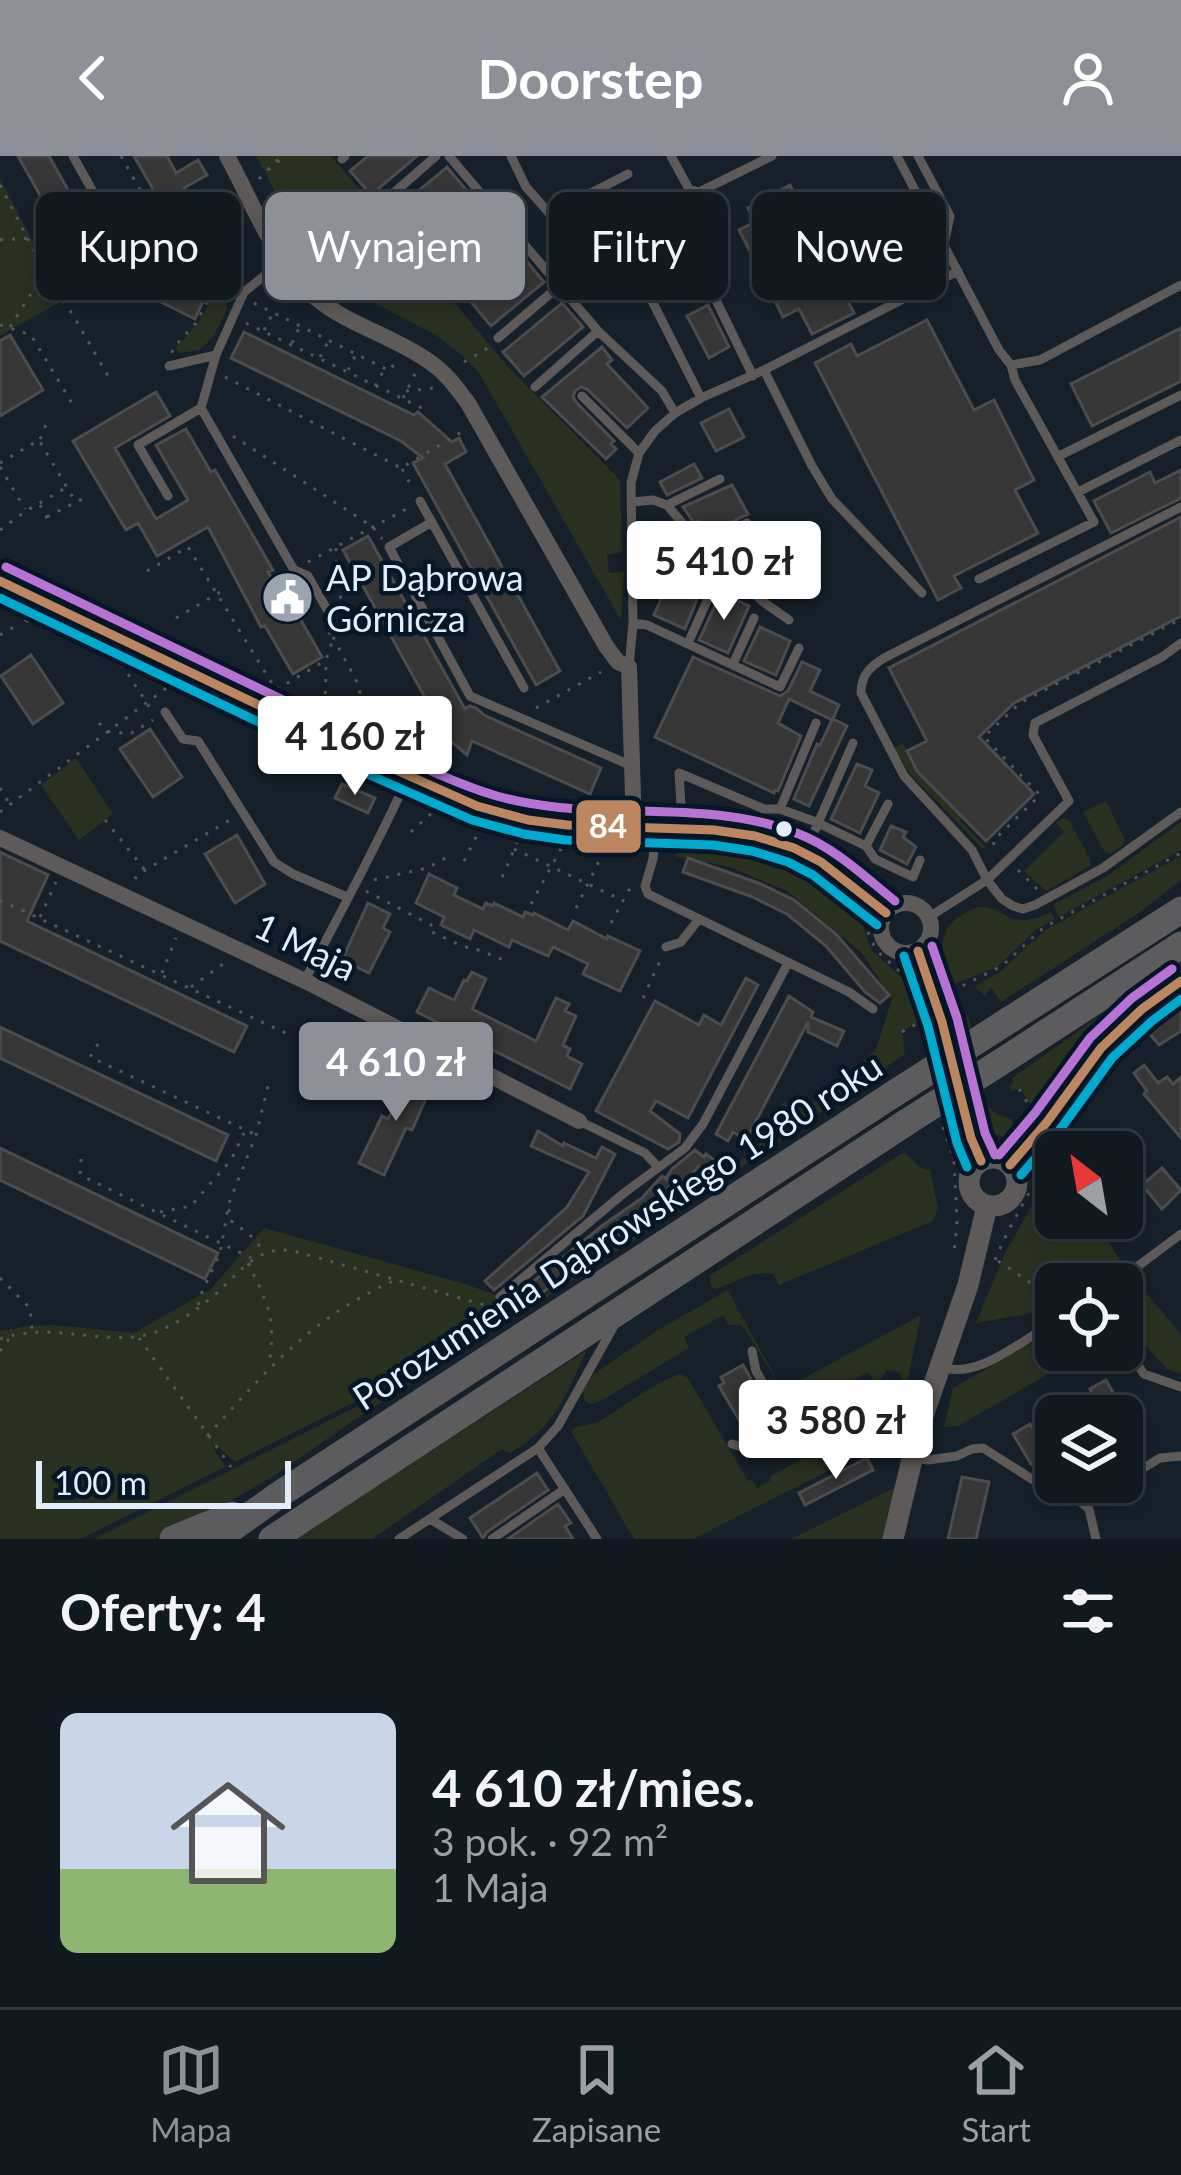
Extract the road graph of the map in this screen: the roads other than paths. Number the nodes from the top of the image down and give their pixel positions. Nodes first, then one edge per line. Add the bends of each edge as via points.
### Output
1 (73, 156) edge
2 (227, 156) edge
3 (436, 156) edge
4 (448, 156) edge
5 (511, 156) edge
6 (671, 156) edge
7 (772, 156) edge
8 (897, 156) edge
9 (918, 156) edge
10 (628, 174) dead end
11 (395, 192) edge
12 (478, 192) edge
13 (916, 192) edge
14 (937, 192) edge
15 (265, 226) edge
16 (525, 248) edge
17 (946, 248) edge
18 (958, 271) junction
19 (549, 276) edge
20 (265, 277) edge
21 (1181, 285) edge
22 (243, 295) junction
23 (549, 295) edge
24 (320, 300) edge
25 (570, 300) edge
26 (717, 300) edge
27 (652, 301) dead end
28 (598, 331) junction
29 (498, 338) dead end
30 (216, 355) junction
31 (1011, 365) junction
32 (169, 366) road end
33 (759, 373) junction
34 (535, 387) dead end
35 (1181, 395) edge
36 (582, 396) dead end
37 (701, 398) junction
38 (201, 408) junction
39 (675, 413) junction
40 (1181, 440) edge
41 (639, 453) junction
42 (1059, 456) junction
43 (720, 478) dead end
44 (1078, 492) junction
45 (168, 496) dead end
46 (420, 501) road end
47 (632, 502) junction
48 (667, 505) junction
49 (1181, 507) edge
50 (432, 522) junction
51 (747, 523) dead end
52 (702, 546) junction
53 (770, 568) dead end
54 (717, 579) dead end
55 (979, 579) dead end
56 (0, 581) edge
57 (742, 583) junction
58 (922, 593) dead end
59 (29, 595) junction
60 (328, 613) road end
61 (28, 618) road end
62 (754, 618) dead end
63 (789, 620) dead end
64 (633, 623) junction
65 (688, 643) junction
66 (1180, 647) edge
67 (799, 648) dead end
68 (733, 664) junction
69 (629, 667) junction
70 (524, 688) dead end
71 (161, 715) road end
72 (816, 723) dead end
73 (853, 743) dead end
74 (633, 766) junction
75 (408, 777) junction
76 (888, 804) dead end
77 (780, 809) junction
78 (1181, 812) edge
79 (816, 822) junction
80 (634, 828) junction
81 (656, 829) junction
82 (678, 829) junction
83 (0, 838) edge
84 (866, 846) junction
85 (805, 853) junction
86 (920, 860) dead end
87 (987, 880) junction
88 (1181, 890) edge
89 (347, 897) junction
90 (1181, 910) edge
91 (886, 913) junction
92 (929, 917) junction
93 (699, 919) junction
94 (1181, 945) edge
95 (1125, 946) junction
96 (666, 947) road end
97 (918, 950) junction
98 (788, 963) junction
99 (304, 980) junction
100 (1181, 981) edge
101 (873, 1009) dead end
102 (579, 1121) joint
103 (981, 1161) junction
104 (1010, 1166) junction
105 (658, 1167) junction
106 (986, 1206) junction
107 (1181, 1234) edge
108 (1142, 1263) edge
109 (500, 1297) dead end
110 (627, 1304) junction
111 (1035, 1334) edge
112 (752, 1351) dead end
113 (939, 1365) junction
114 (1142, 1371) edge
115 (1181, 1387) edge
116 (732, 1444) dead end
117 (538, 1448) junction
118 (1181, 1456) edge
119 (912, 1458) junction
120 (1143, 1468) edge
121 (1035, 1480) edge
122 (565, 1489) junction
123 (280, 1494) junction
124 (1082, 1503) edge
125 (430, 1519) junction
126 (416, 1534) edge
127 (173, 1539) edge
128 (217, 1539) edge
129 (272, 1539) edge
130 (399, 1539) edge
131 (463, 1539) edge
132 (492, 1539) edge
133 (597, 1539) edge
134 (893, 1539) edge
135 (1096, 1539) edge

1 - 22 lane via 115,223
2 - 15 street
3 - 11 lane
4 - 12 lane
5 - 10 lane via 550,214
6 - 7 lane via 699,193
8 - 13 lane
9 - 14 lane
16 - 19 lane
17 - 18 lane
18 - 31 lane
18 - 33 lane
20 - 22 lane
21 - 31 lane via 1040,359
22 - 30 lane
23 - 29 lane
24 - 69 street via 448,378 607,646
25 - 28 lane
26 - 33 lane
27 - 37 lane
28 - 34 lane
28 - 39 lane
30 - 32 lane
30 - 38 lane
31 - 42 lane
33 - 37 lane
33 - 58 lane via 832,499
35 - 42 lane
36 - 41 lane
37 - 39 lane
38 - 45 lane via 138,445
38 - 60 lane
39 - 41 lane
40 - 44 lane
41 - 47 lane
42 - 44 lane
43 - 48 lane
44 - 55 lane via 1094,522
46 - 50 lane
47 - 48 lane
47 - 64 lane
48 - 52 lane
49 - 87 lane via 884,658 861,682 904,776 972,850
50 - 70 lane
50 - 74 lane via 388,547 470,696
51 - 52 lane
52 - 57 lane
53 - 57 lane
54 - 65 lane
56 - 59 street
57 - 63 lane
59 - 61 lane
59 - 75 street
62 - 68 lane
64 - 65 lane
64 - 69 lane
65 - 68 lane
66 - 87 lane via 1035,723 1033,735 1069,802
67 - 68 lane via 780,687
69 - 74 street
71 - 89 lane via 183,739 198,741 274,862
72 - 77 lane
73 - 79 lane
74 - 80 street
75 - 80 street via 528,820
75 - 89 lane
76 - 84 lane
77 - 79 lane
77 - 82 lane via 679,773
78 - 87 lane via 1035,905 1013,906
79 - 84 lane
79 - 85 lane
80 - 81 street
81 - 82 street
81 - 93 lane via 646,892
82 - 85 street via 755,836
83 - 99 street, 1 Maja
84 - 86 lane via 913,878
85 - 91 street
87 - 92 lane
88 - 95 main road
89 - 99 lane
90 - 95 main road, Porozumienia Dąbrowskiego 1980 roku
91 - 92 street via 909,903
91 - 97 street via 880,929 887,945
92 - 97 street via 929,940
93 - 96 lane
93 - 98 lane
94 - 110 main road, Porozumienia Dąbrowskiego 1980 roku, bridge
95 - 123 main road, Porozumienia Dąbrowskiego 1980 roku, bridge
97 - 103 street
98 - 101 lane
98 - 105 lane via 697,1135
99 - 102 street, 1 Maja
100 - 104 street via 1101,1048
102 - 105 lane
103 - 104 street
103 - 106 street via 968,1182
104 - 106 street via 1017,1178 1012,1197
105 - 109 lane
106 - 113 street
107 - 108 lane
110 - 117 lane
110 - 129 main road, Porozumienia Dąbrowskiego 1980 roku
111 - 113 lane via 976,1369
112 - 116 lane via 781,1428 752,1450
113 - 119 street
114 - 115 lane
117 - 122 lane
117 - 125 lane
118 - 120 lane
119 - 121 lane via 983,1448
119 - 134 street
122 - 132 lane
122 - 133 lane
123 - 127 main road
123 - 128 main road, Porozumienia Dąbrowskiego 1980 roku
124 - 135 lane
125 - 126 lane
125 - 131 lane
126 - 130 lane

